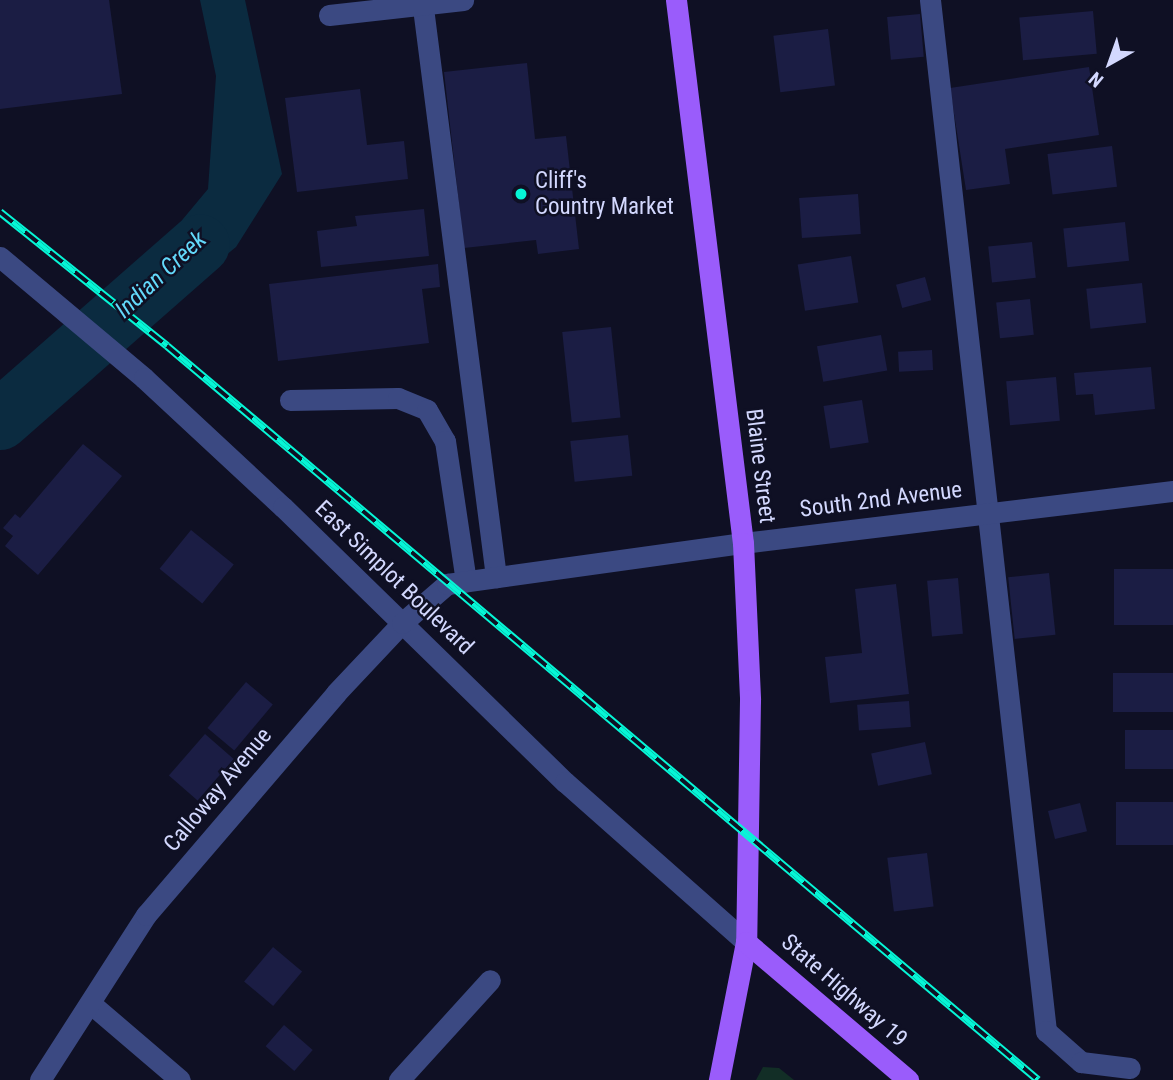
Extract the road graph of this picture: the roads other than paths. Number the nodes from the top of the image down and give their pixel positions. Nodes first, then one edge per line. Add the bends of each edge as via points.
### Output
1 (463, 0) edge
2 (676, 0) edge
3 (930, 0) edge
4 (423, 2) edge
5 (328, 15) dead end
6 (0, 257) edge
7 (290, 400) dead end
8 (1173, 491) edge
9 (989, 513) junction
10 (743, 543) junction
11 (496, 577) junction
12 (466, 581) junction
13 (402, 623) junction
14 (746, 942) junction
15 (490, 980) dead end
16 (90, 1003) junction
17 (1130, 1068) dead end
18 (40, 1080) edge
19 (180, 1080) edge
20 (399, 1080) edge
21 (719, 1080) edge
22 (908, 1080) edge

1 - 4 street
2 - 10 main road, Blaine Street
3 - 9 street
4 - 5 street
4 - 11 street
6 - 13 street, East Simplot Boulevard via 144,378
7 - 12 street via 398,398 426,410 445,441
8 - 9 street, South 2nd Avenue
9 - 10 street, South 2nd Avenue
9 - 17 street via 1046,1031 1081,1062
10 - 11 street, South 2nd Avenue
10 - 14 main road, Blaine Street via 750,699
11 - 12 street, South 2nd Avenue
12 - 13 street, South 2nd Avenue via 447,584
13 - 14 street, East Simplot Boulevard via 565,782
13 - 16 street, Calloway Avenue via 336,692 146,915
14 - 21 main road, Blaine Street
14 - 22 main road, State Highway 19
15 - 20 street
16 - 18 street, Calloway Avenue
16 - 19 street

